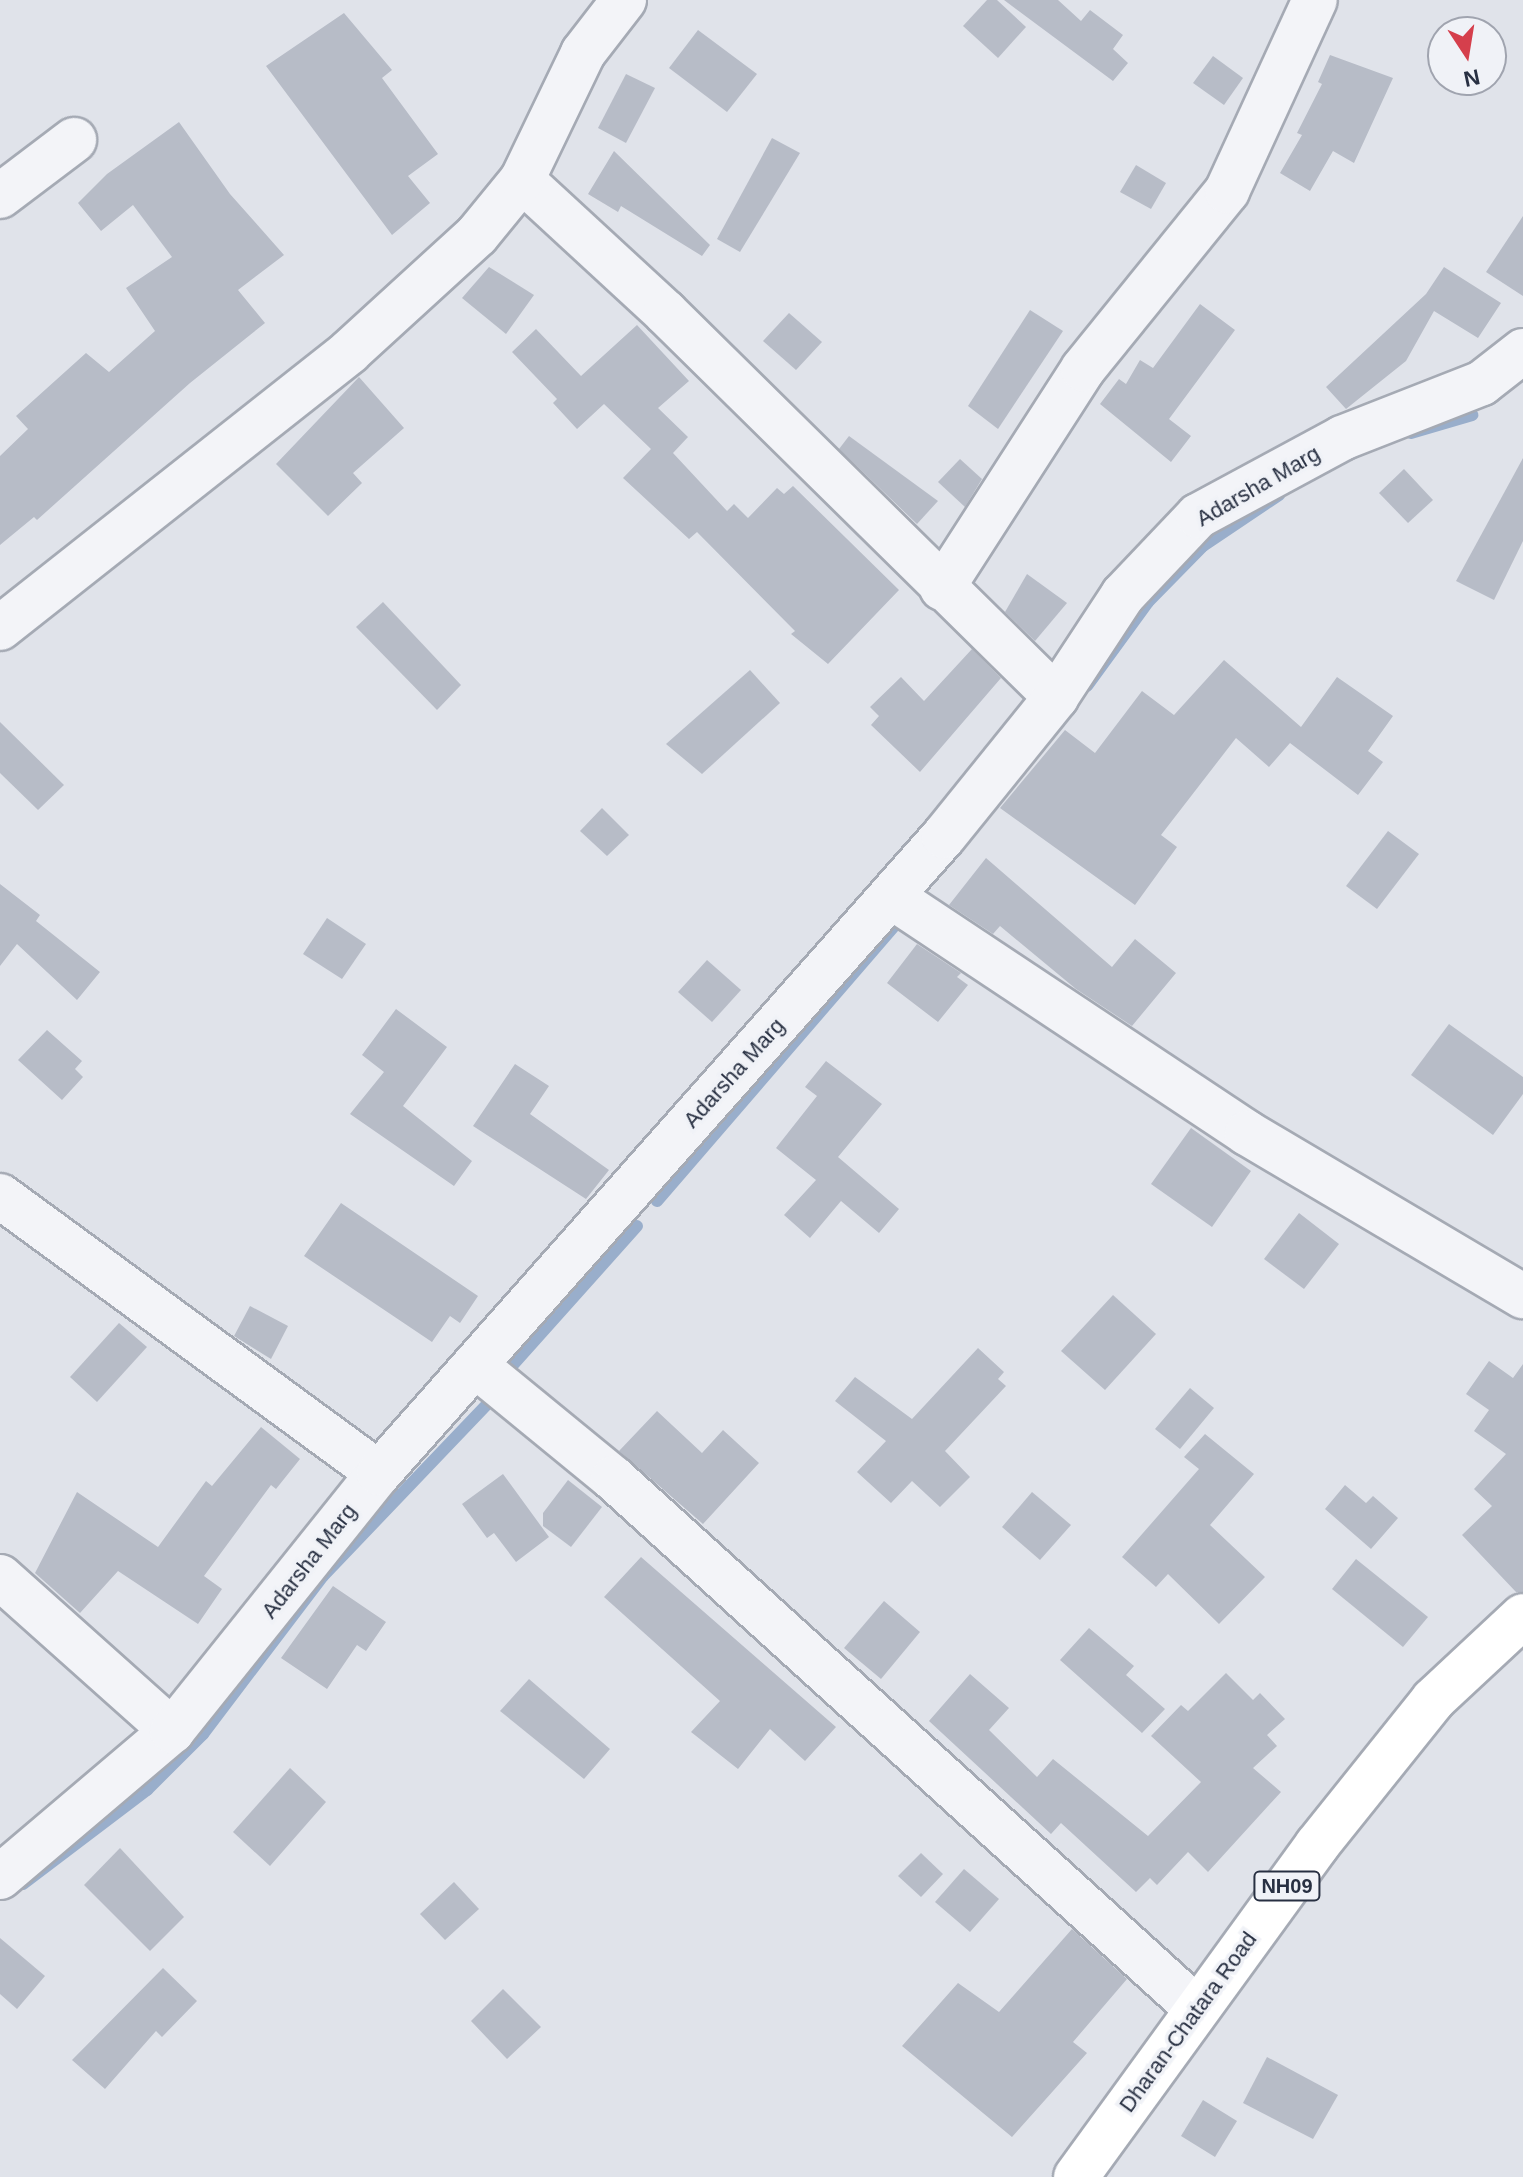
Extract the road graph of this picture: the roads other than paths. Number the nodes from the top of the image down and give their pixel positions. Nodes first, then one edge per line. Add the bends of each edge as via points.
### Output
1 (624, 0) edge
2 (1315, 0) edge
3 (74, 140) dead end
4 (522, 180) junction
5 (0, 196) edge
6 (1523, 351) edge
7 (942, 588) junction
8 (0, 628) edge
9 (1056, 697) junction
10 (892, 897) junction
11 (0, 1196) edge
12 (1523, 1296) edge
13 (475, 1365) junction
14 (379, 1473) junction
15 (0, 1577) edge
16 (1523, 1616) edge
17 (172, 1731) junction
18 (0, 1877) edge
19 (1196, 2008) junction
20 (1076, 2177) edge

1 - 4 street via 583,53
2 - 7 street via 1227,191 1083,369
3 - 5 street
4 - 7 street via 665,312
4 - 8 street via 477,235 349,352
6 - 9 street, Adarsha Marg via 1482,383 1342,438 1198,516 1123,595
7 - 9 street
9 - 10 street, Adarsha Marg
10 - 12 street via 1247,1133
10 - 13 street, Adarsha Marg
11 - 14 street
13 - 14 street, Adarsha Marg
13 - 19 street via 613,1478
14 - 17 street, Adarsha Marg
15 - 17 street
16 - 19 main road, Dharan-Chatara Road / NH09 via 1433,1700
17 - 18 street, Adarsha Marg
19 - 20 main road, Dharan-Chatara Road / NH09

